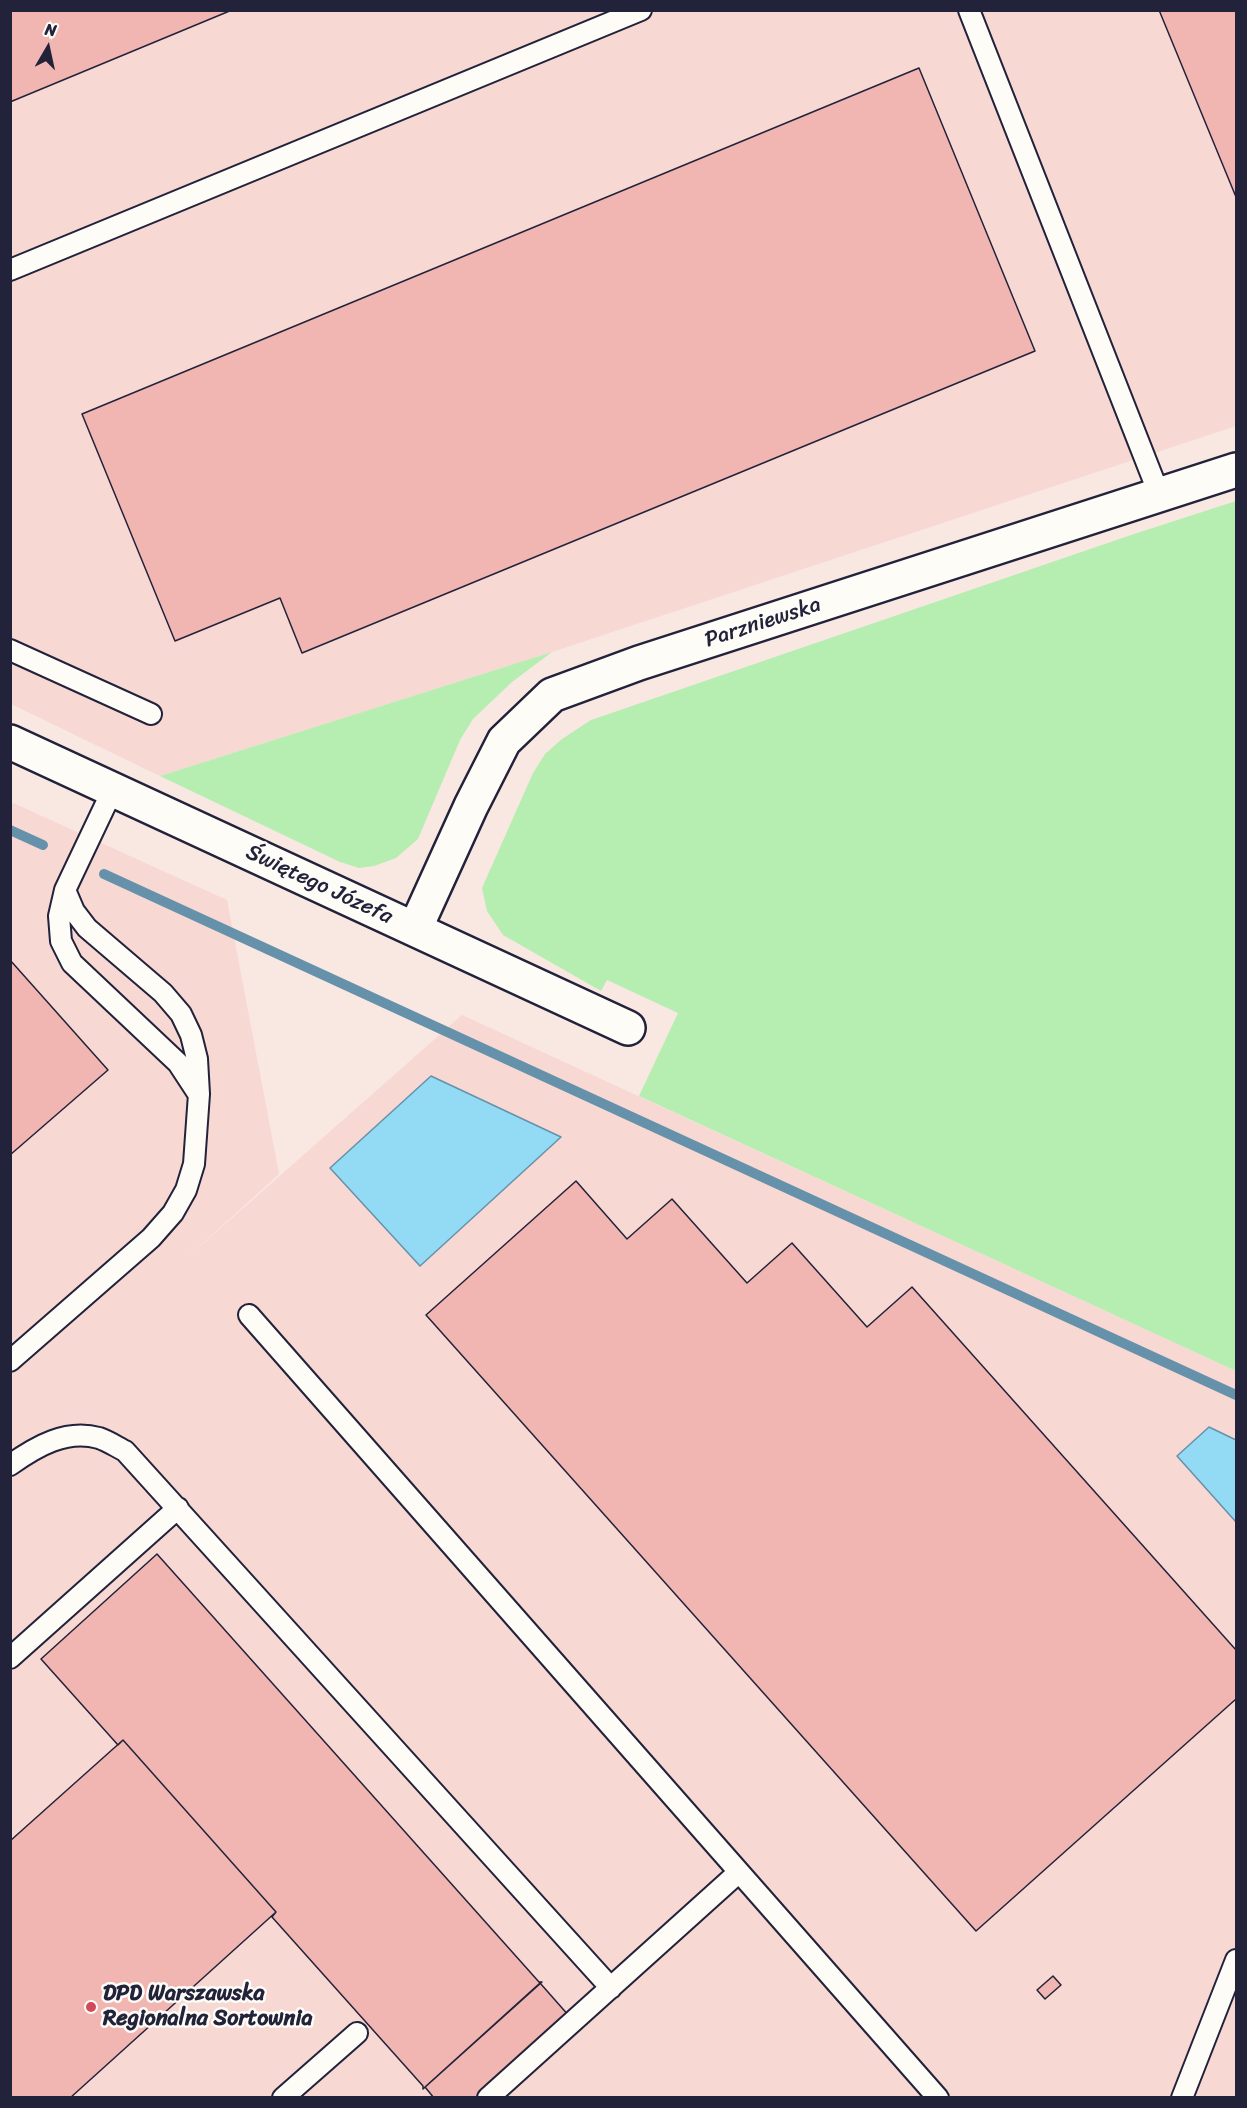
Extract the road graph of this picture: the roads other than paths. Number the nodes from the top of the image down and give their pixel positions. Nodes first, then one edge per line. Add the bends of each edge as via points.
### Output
1 (641, 10) edge
2 (969, 10) edge
3 (10, 270) edge
4 (1236, 470) edge
5 (1159, 494) junction
6 (10, 650) edge
7 (151, 714) dead end
8 (10, 742) edge
9 (113, 789) junction
10 (65, 891) junction
11 (415, 929) junction
12 (628, 1028) dead end
13 (199, 1094) junction
14 (249, 1315) dead end
15 (10, 1361) edge
16 (10, 1465) edge
17 (178, 1508) junction
18 (10, 1658) edge
19 (739, 1872) junction
20 (1236, 1960) edge
21 (611, 1988) junction
22 (357, 2033) dead end
23 (283, 2097) edge
24 (488, 2097) edge
25 (938, 2097) edge
26 (1182, 2097) edge

1 - 3 lane
2 - 5 lane
4 - 5 street, Parzniewska
5 - 11 street, Parzniewska via 650,659 552,695 504,741
6 - 7 lane
8 - 9 street, Świętego Józefa
9 - 10 lane
9 - 11 street, Świętego Józefa
10 - 13 lane via 87,928 163,993 181,1014 197,1059
10 - 13 lane via 58,916 61,941 72,963 178,1063
11 - 12 street, Świętego Józefa
13 - 15 lane via 194,1164 173,1213 150,1238
14 - 19 lane
16 - 17 lane via 39,1446 72,1434 100,1438 125,1451
17 - 18 lane
17 - 21 lane
19 - 21 lane
19 - 25 lane
20 - 26 lane
21 - 24 lane
22 - 23 lane

